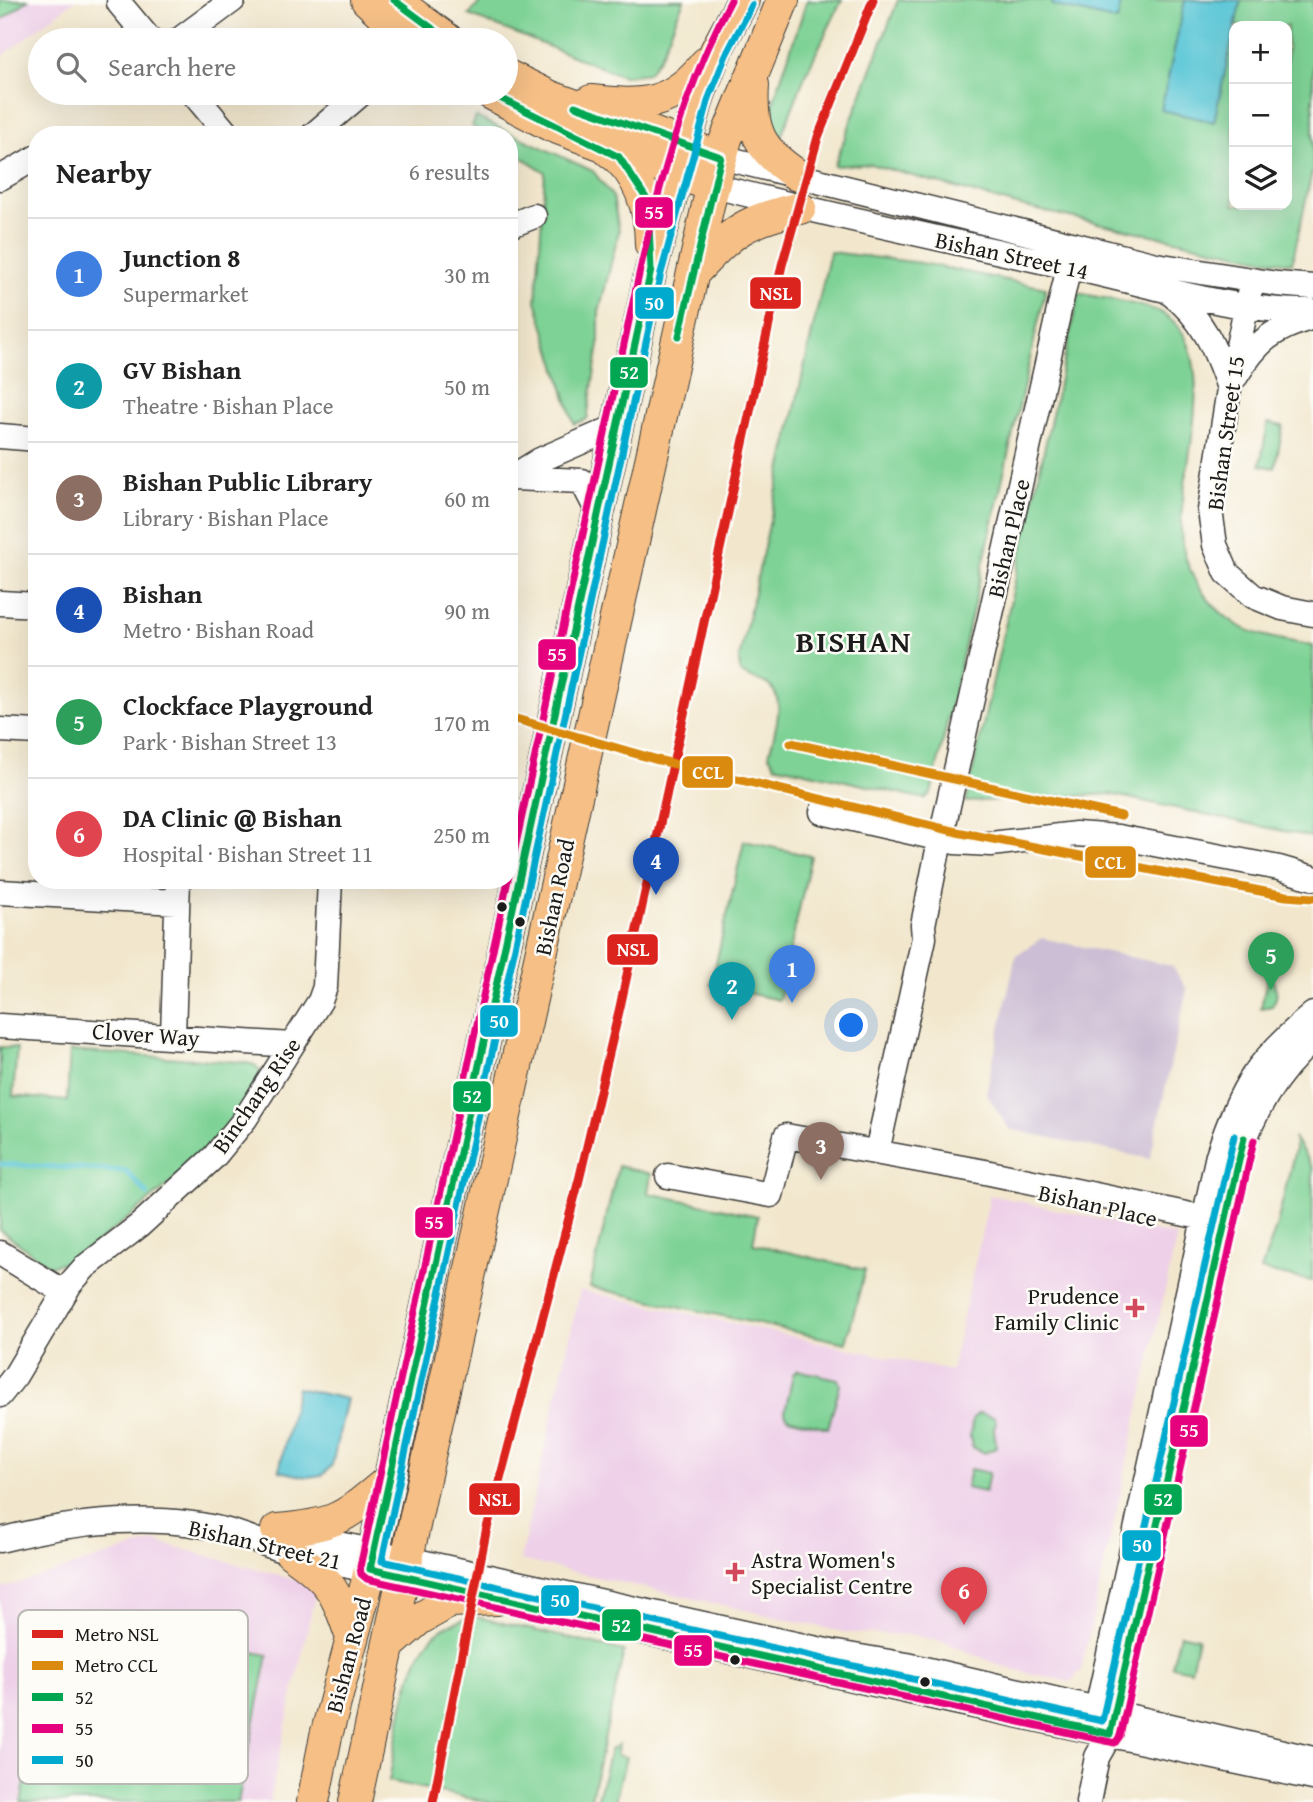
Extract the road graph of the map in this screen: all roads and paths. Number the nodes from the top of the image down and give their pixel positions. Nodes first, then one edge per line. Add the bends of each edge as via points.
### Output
1 (233, 0) edge
2 (367, 0) edge
3 (394, 0) edge
4 (743, 0) edge
5 (783, 0) edge
6 (119, 3) dead end
7 (140, 28) edge
8 (195, 28) edge
9 (398, 28) edge
10 (432, 28) edge
11 (716, 51) junction
12 (753, 73) junction
13 (518, 81) edge
14 (551, 97) junction
15 (203, 105) edge
16 (348, 105) edge
17 (512, 105) edge
18 (220, 126) edge
19 (324, 126) edge
20 (607, 149) junction
21 (682, 160) junction
22 (28, 162) edge
23 (717, 171) junction
24 (797, 175) junction
25 (0, 178) edge
26 (800, 208) junction
27 (534, 216) dead end
28 (518, 222) edge
29 (1061, 243) junction
30 (1071, 268) junction
31 (651, 270) junction
32 (694, 272) junction
33 (1253, 279) junction
34 (1313, 287) edge
35 (1164, 288) junction
36 (1247, 305) junction
37 (1313, 311) edge
38 (1313, 317) edge
39 (1229, 389) junction
40 (620, 425) junction
41 (0, 436) edge
42 (28, 438) edge
43 (518, 474) edge
44 (518, 479) edge
45 (600, 516) junction
46 (0, 603) edge
47 (28, 605) edge
48 (1313, 614) edge
49 (0, 730) edge
50 (28, 732) edge
51 (822, 812) dead end
52 (941, 838) junction
53 (1313, 878) edge
54 (330, 889) edge
55 (177, 891) edge
56 (0, 892) edge
57 (1313, 1014) edge
58 (0, 1026) edge
59 (173, 1035) junction
60 (1313, 1040) edge
61 (292, 1045) junction
62 (872, 1151) junction
63 (668, 1176) dead end
64 (1213, 1226) junction
65 (0, 1253) edge
66 (64, 1292) junction
67 (0, 1395) edge
68 (388, 1481) junction
69 (0, 1531) edge
70 (0, 1540) edge
71 (284, 1542) junction
72 (372, 1559) junction
73 (407, 1567) junction
74 (498, 1599) junction
75 (352, 1638) junction
76 (388, 1646) junction
77 (1104, 1721) junction
78 (1313, 1759) edge
79 (1313, 1778) edge
80 (313, 1802) edge
81 (355, 1802) edge
82 (1088, 1802) edge

1 - 8 street
2 - 9 main road
3 - 10 main road
4 - 11 main road, Bishan Road
5 - 12 main road, Bishan Road
6 - 7 street
11 - 14 main road via 689,84 663,100 627,105
11 - 21 main road, Bishan Road
12 - 23 main road, Bishan Road
12 - 24 main road via 753,121 759,136 769,155
13 - 14 main road
14 - 21 main road
15 - 18 street
16 - 19 street
17 - 20 main road
20 - 21 main road
20 - 31 main road via 619,157 648,201
21 - 23 main road
21 - 31 main road, Bishan Road
22 - 25 street
23 - 24 street, Bishan Street 14
23 - 26 street, Bishan Street 14
23 - 32 main road, Bishan Road
24 - 29 street, Bishan Street 14
26 - 30 street, Bishan Street 14
26 - 32 main road via 741,227 725,237
27 - 28 street
29 - 30 street via 1072,255
29 - 33 street, Bishan Street 14 via 1156,265
30 - 35 street, Bishan Street 14
30 - 52 street, Bishan Place
31 - 40 main road, Bishan Road
32 - 73 main road, Bishan Road
33 - 34 street, Bishan Street 14
33 - 36 street, Bishan Street 15
35 - 36 street, Bishan Street 14
35 - 39 street via 1189,307 1206,331
36 - 37 street, Bishan Street 14
36 - 39 street, Bishan Street 15
38 - 39 street via 1270,333 1250,353
39 - 48 street, Bishan Street 15 via 1210,510 1215,545 1227,573 1253,596
40 - 43 street
40 - 45 main road, Bishan Road
41 - 42 street
44 - 45 street via 582,481
45 - 68 main road, Bishan Road
46 - 47 street
49 - 50 street
51 - 52 street
52 - 53 street via 991,844 1076,834 1118,838
52 - 62 street, Bishan Place via 924,938
54 - 61 street, Binchang Rise via 325,987
55 - 56 street
55 - 59 street
57 - 64 street via 1284,1038 1247,1081 1218,1155
58 - 59 street, Clover Way
59 - 61 street, Clover Way
60 - 64 street via 1273,1082 1254,1114
61 - 66 street, Binchang Rise via 245,1119 214,1157 85,1267
62 - 63 street, Bishan Place via 786,1136 774,1192 767,1196
62 - 64 street, Bishan Place via 976,1173 983,1179
64 - 77 street
65 - 66 street
66 - 67 street, Binchang Rise
68 - 71 main road via 343,1517
68 - 72 main road, Bishan Road
69 - 71 street, Bishan Street 21 via 46,1518 153,1511 195,1514
70 - 71 street, Bishan Street 21 via 52,1527 153,1522
71 - 72 street, Bishan Street 21
71 - 75 main road via 333,1589
72 - 73 street, Bishan Street 21
72 - 75 main road, Bishan Road
73 - 74 street
73 - 76 main road, Bishan Road
73 - 77 street via 907,1665
74 - 76 main road via 451,1601 419,1619
74 - 77 street
75 - 80 main road, Bishan Road
76 - 81 main road, Bishan Road
77 - 78 street
77 - 79 street
77 - 82 street

